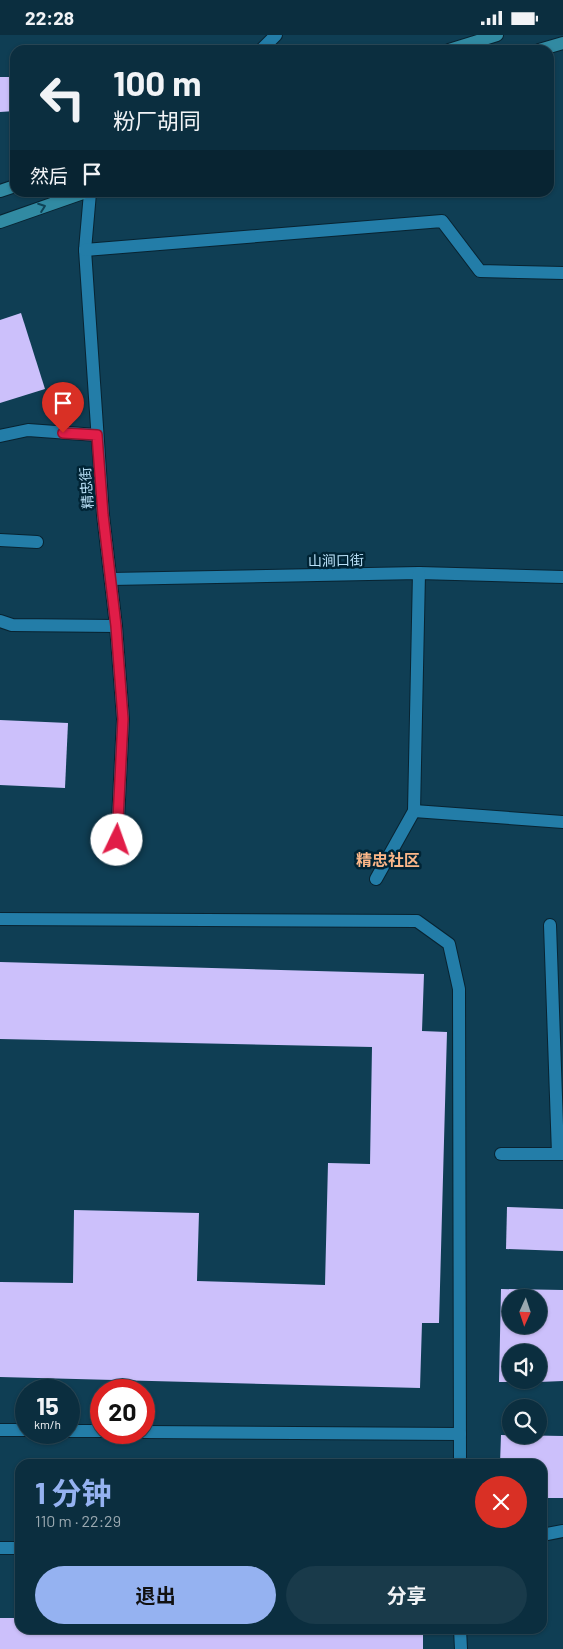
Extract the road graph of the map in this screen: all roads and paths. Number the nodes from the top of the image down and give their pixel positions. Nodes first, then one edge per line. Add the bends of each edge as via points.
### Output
1 (276, 35) edge
2 (497, 35) edge
3 (266, 45) edge
4 (465, 45) edge
5 (72, 197) edge
6 (90, 197) edge
7 (0, 222) edge
8 (85, 250) junction
9 (563, 273) edge
10 (97, 435) junction
11 (0, 437) edge
12 (0, 540) edge
13 (37, 542) dead end
14 (419, 573) junction
15 (563, 577) edge
16 (110, 579) junction
17 (0, 621) edge
18 (116, 626) junction
19 (414, 811) junction
20 (563, 822) edge
21 (117, 840) dead end
22 (376, 879) dead end
23 (0, 919) edge
24 (550, 925) dead end
25 (501, 1154) dead end
26 (560, 1154) edge
27 (0, 1430) edge
28 (15, 1431) edge
29 (155, 1431) edge
30 (460, 1434) junction
31 (460, 1459) edge
32 (563, 1531) edge
33 (547, 1534) edge
34 (0, 1548) edge
35 (15, 1548) edge
36 (460, 1634) edge
37 (461, 1649) edge

1 - 3 street
2 - 4 street
7 -> 5 street
6 - 8 street, 精忠街
8 - 9 street via 442,221 480,271
8 - 10 street, 精忠街
10 - 11 street via 28,430
10 - 16 street, 精忠街
12 - 13 street
14 - 15 street, 山涧口街
14 - 16 street, 山涧口街
14 - 19 street
16 - 18 street, 精忠街
17 - 18 street via 12,625
18 - 21 street, 精忠街 via 123,719
19 - 20 street
19 - 22 street
23 - 30 street via 418,921 449,945 459,989
24 - 26 street
25 - 26 street
27 - 28 street
29 - 30 street
30 - 31 street
32 - 33 street
34 - 35 street
36 - 37 street

